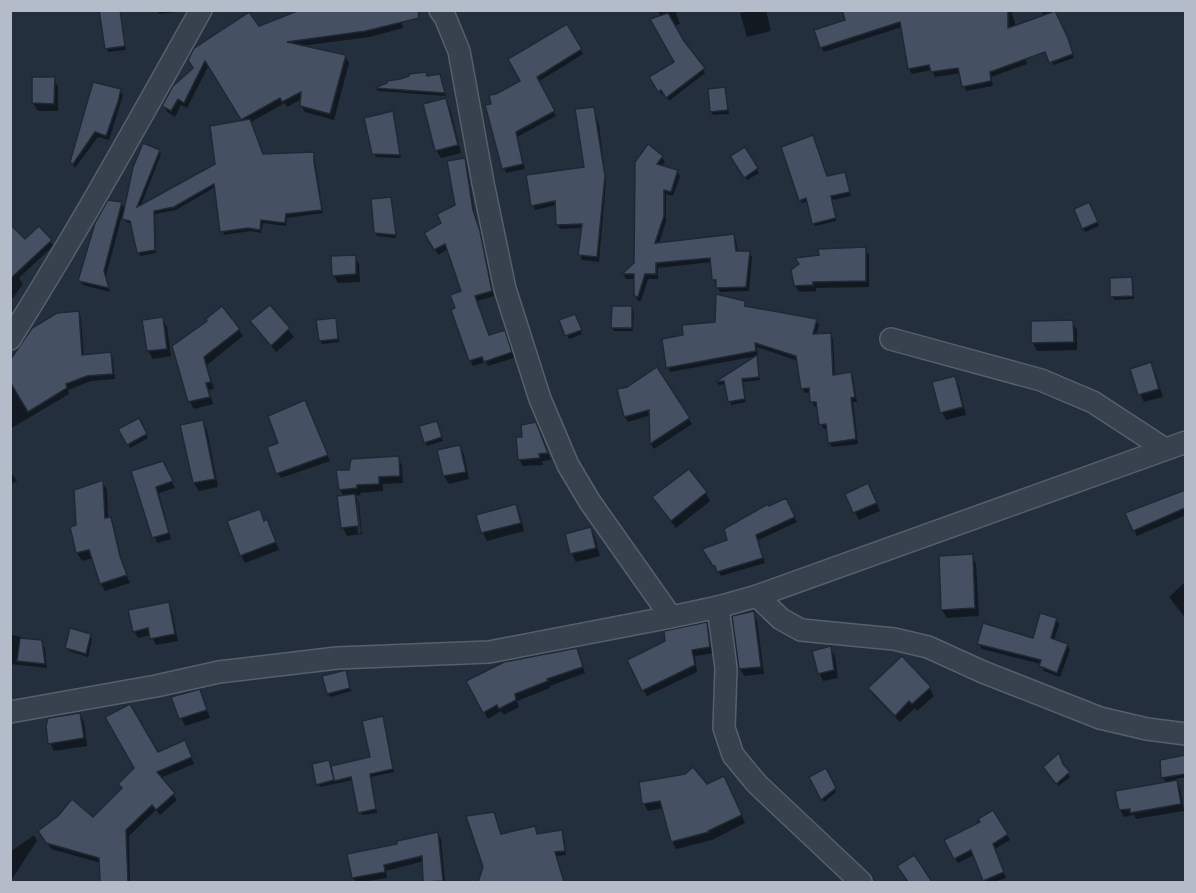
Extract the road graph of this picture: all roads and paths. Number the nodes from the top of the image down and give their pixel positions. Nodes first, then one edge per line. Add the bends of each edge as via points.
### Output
1 (201, 10) edge
2 (440, 10) edge
3 (10, 339) edge
4 (891, 339) dead end
5 (1185, 441) edge
6 (1165, 449) junction
7 (757, 596) junction
8 (718, 607) junction
9 (671, 618) junction
10 (10, 712) edge
11 (1185, 734) edge
12 (861, 882) edge

1 - 3 street via 51,275
2 - 9 street via 459,51 505,289 540,399 568,465 590,502
4 - 6 street via 1041,380 1094,402
5 - 6 street
6 - 7 street
7 - 8 street
7 - 11 street via 781,619 801,630 894,639 928,647 1100,718
8 - 9 street
8 - 12 street via 726,668 724,728 733,755 757,784
9 - 10 street via 489,652 337,658 219,672

